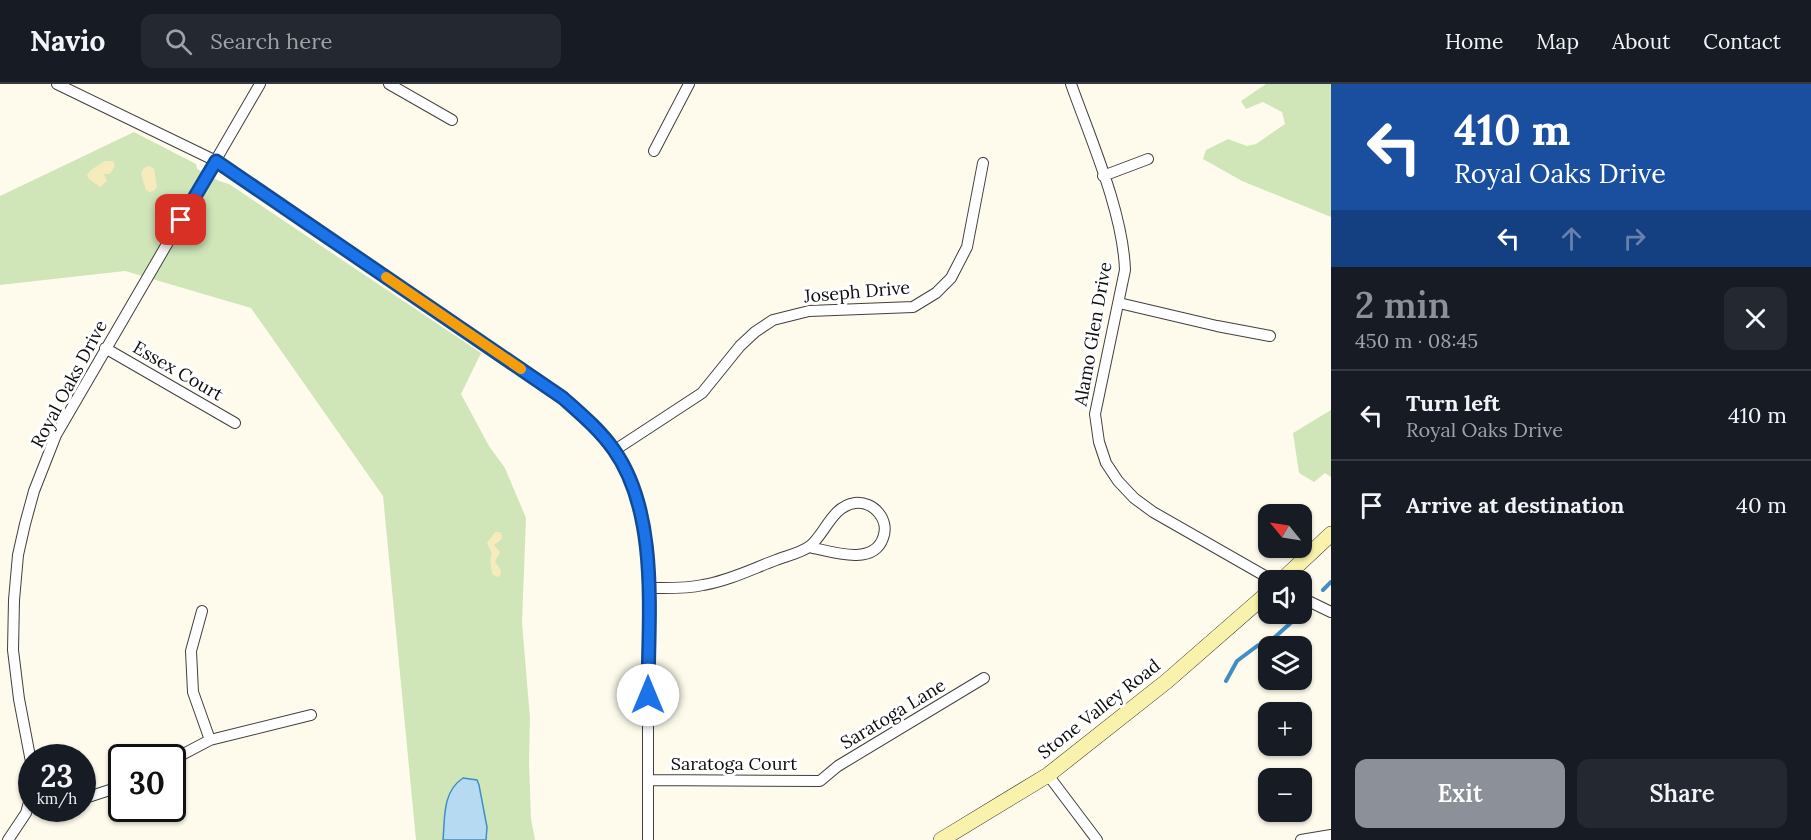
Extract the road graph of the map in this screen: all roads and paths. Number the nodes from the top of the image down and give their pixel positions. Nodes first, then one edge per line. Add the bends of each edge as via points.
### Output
1 (57, 84) edge
2 (260, 84) edge
3 (389, 84) edge
4 (689, 84) edge
5 (1071, 84) edge
6 (452, 120) dead end
7 (654, 151) dead end
8 (1148, 159) dead end
9 (216, 161) junction
10 (983, 163) dead end
11 (1103, 176) junction
12 (1119, 303) junction
13 (1270, 336) dead end
14 (105, 348) junction
15 (235, 423) dead end
16 (615, 450) junction
17 (1331, 534) edge
18 (809, 547) junction
19 (1293, 570) edge
20 (1258, 572) edge
21 (648, 588) junction
22 (1258, 602) edge
23 (1312, 603) edge
24 (202, 611) dead end
25 (1331, 612) edge
26 (984, 678) dead end
27 (310, 715) dead end
28 (210, 740) junction
29 (28, 744) edge
30 (186, 753) edge
31 (1048, 775) junction
32 (648, 780) junction
33 (820, 781) joint
34 (20, 822) edge
35 (1331, 836) edge
36 (8, 840) edge
37 (648, 840) edge
38 (941, 840) edge
39 (1097, 840) edge
40 (1301, 840) edge

1 - 9 street
2 - 9 street, Royal Oaks Drive
3 - 6 street
4 - 7 street
5 - 11 street, Alamo Glen Drive
8 - 11 street
9 - 14 street, Royal Oaks Drive
9 - 16 street via 563,398
10 - 16 street, Joseph Drive via 967,247 951,278 936,293 913,307 809,311 773,320 740,346 702,393
11 - 12 street, Alamo Glen Drive via 1124,247 1125,270
12 - 13 street
12 - 20 street, Alamo Glen Drive via 1095,414 1106,463 1143,505
14 - 15 street, Essex Court
14 - 29 street, Royal Oaks Drive via 56,435 34,490 18,555 13,650
16 - 21 street via 639,504 645,531
17 - 19 street
18 - 18 street via 847,505 870,506 884,522 882,542 867,554
18 - 21 street via 702,586
21 - 32 street
22 - 31 street, Stone Valley Road via 1167,681
23 - 25 street
24 - 28 street via 191,651 193,692
26 - 33 street, Saratoga Lane via 838,766
27 - 28 street
28 - 30 street
31 - 38 street, Stone Valley Road
31 - 39 street
32 - 33 street, Saratoga Court
32 - 37 street
34 - 36 street
35 - 40 street

